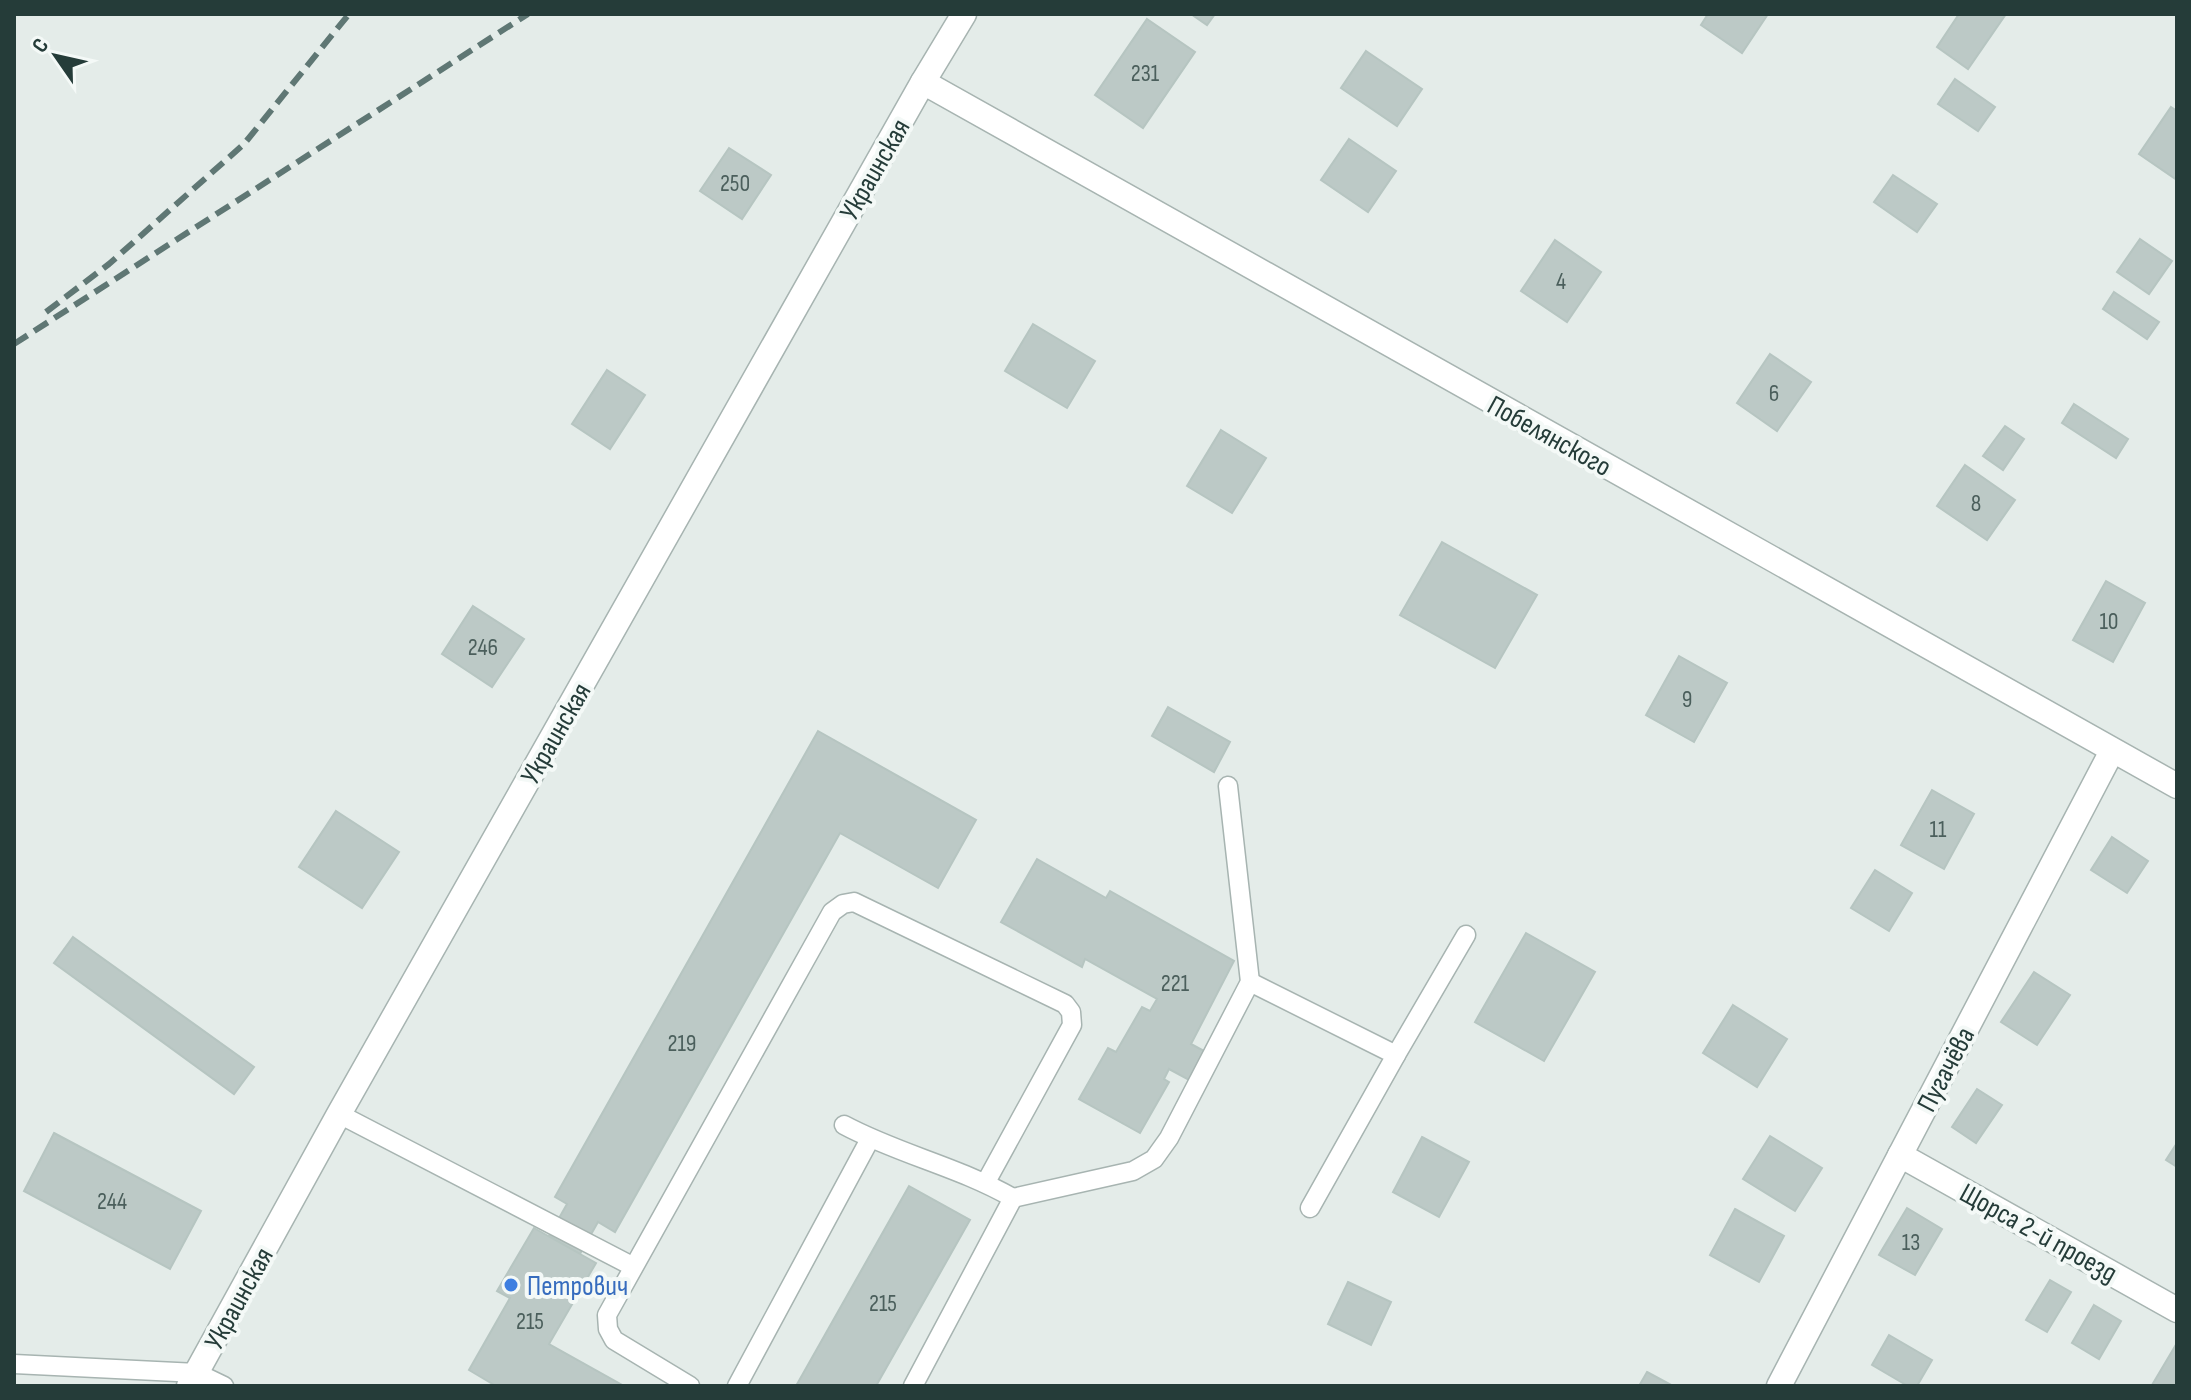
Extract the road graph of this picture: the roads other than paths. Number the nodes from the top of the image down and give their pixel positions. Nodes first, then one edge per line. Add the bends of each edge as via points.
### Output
1 (964, 14) edge
2 (923, 82) junction
3 (2112, 751) junction
4 (1228, 786) dead end
5 (2177, 786) edge
6 (1466, 935) dead end
7 (1250, 982) junction
8 (1396, 1055) junction
9 (339, 1114) junction
10 (844, 1125) dead end
11 (870, 1139) junction
12 (1900, 1155) junction
13 (986, 1182) junction
14 (1013, 1198) junction
15 (1310, 1208) dead end
16 (632, 1266) junction
17 (2177, 1310) edge
18 (14, 1364) edge
19 (193, 1379) edge
20 (224, 1386) edge
21 (690, 1386) edge
22 (737, 1386) edge
23 (913, 1386) edge
24 (1779, 1386) edge

1 - 2 street, Украинская
2 - 3 street, Побелянского
2 - 9 street, Украинская
3 - 5 street, Побелянского
3 - 12 street, Пугачёва
4 - 7 lane
6 - 8 lane
7 - 8 lane
7 - 14 lane via 1154,1159 1133,1171
8 - 15 lane
9 - 16 lane
9 - 19 street, Украинская
10 - 11 lane
11 - 13 lane
11 - 22 lane
12 - 17 street, Щорса 2-й проезд
12 - 24 street, Пугачёва
13 - 14 lane
13 - 16 lane via 1072,1025 1071,1012 1065,1004 854,902 843,904 832,912
14 - 23 lane
16 - 21 lane via 607,1315 608,1329 614,1340
18 - 19 lane
19 - 20 lane

